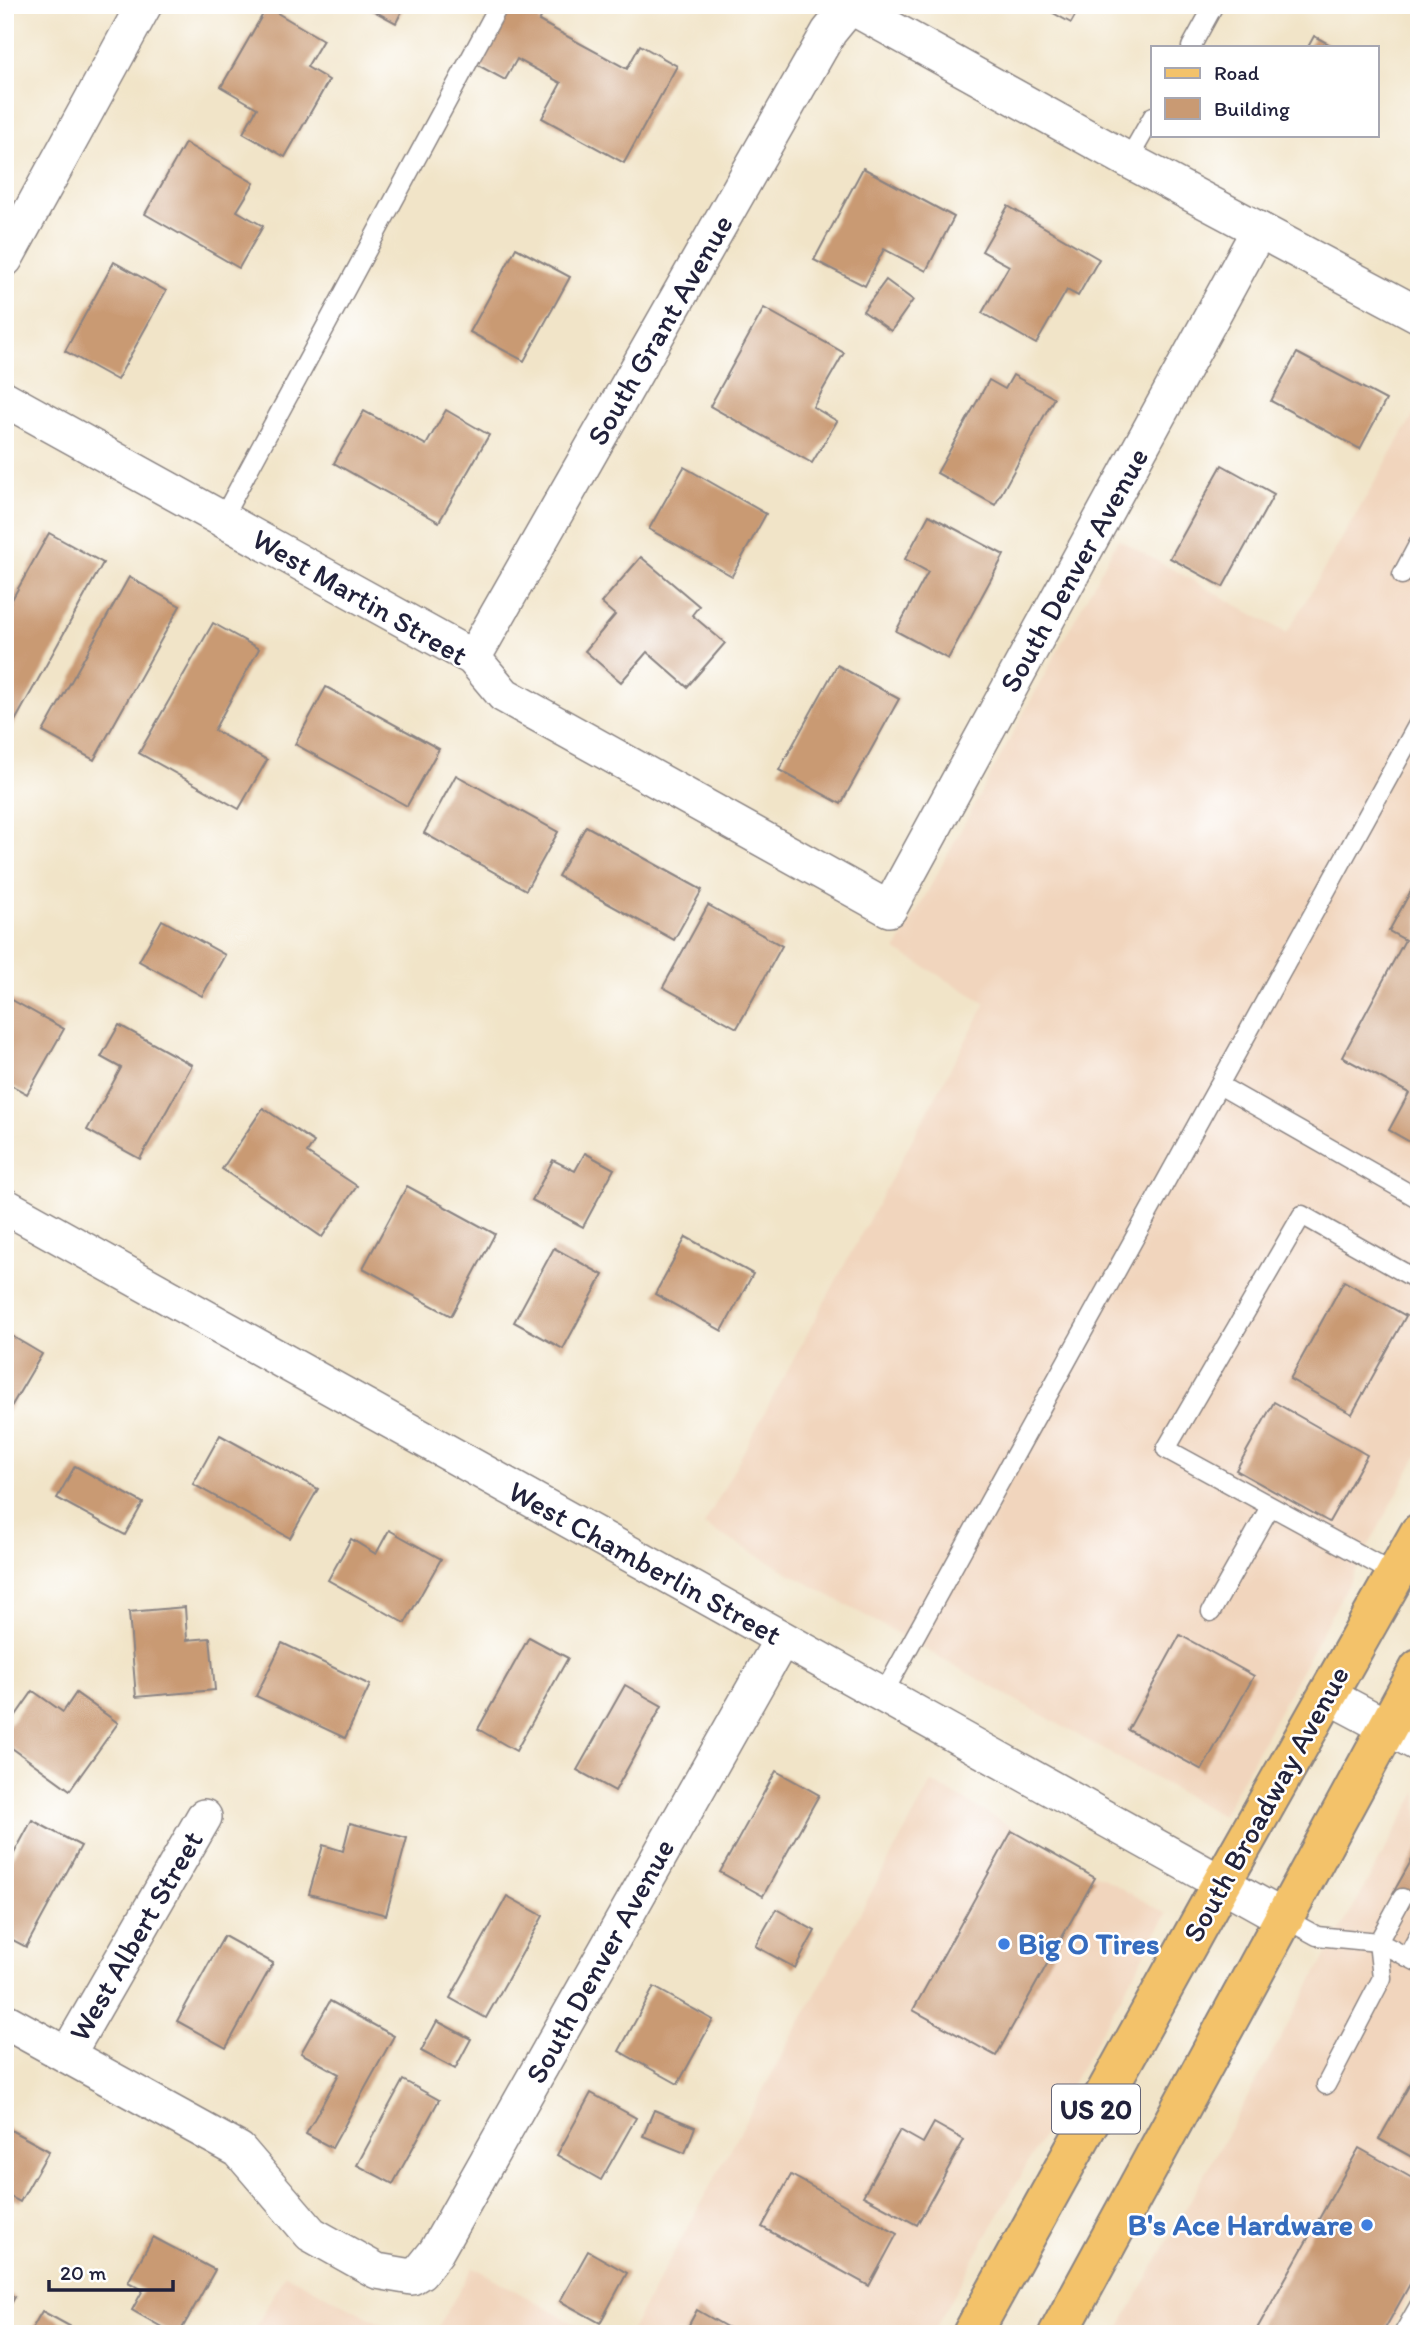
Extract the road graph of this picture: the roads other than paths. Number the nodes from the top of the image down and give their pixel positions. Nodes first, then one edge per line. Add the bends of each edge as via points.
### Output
1 (144, 5) edge
2 (499, 5) edge
3 (1214, 5) edge
4 (850, 6) edge
5 (1192, 46) edge
6 (1151, 120) edge
7 (1128, 160) junction
8 (1259, 230) junction
9 (5, 259) edge
10 (1415, 305) edge
11 (5, 400) edge
12 (222, 519) junction
13 (1419, 543) edge
14 (1402, 575) dead end
15 (473, 658) junction
16 (1419, 722) edge
17 (889, 909) joint
18 (1219, 1085) junction
19 (1419, 1199) edge
20 (5, 1206) edge
21 (1419, 1281) edge
22 (1270, 1507) junction
23 (1419, 1533) edge
24 (1395, 1574) junction
25 (1211, 1612) dead end
26 (782, 1639) junction
27 (1419, 1669) edge
28 (1327, 1695) junction
29 (881, 1696) junction
30 (1403, 1735) edge
31 (204, 1817) dead end
32 (1221, 1884) junction
33 (1402, 1898) dead end
34 (1284, 1918) junction
35 (1419, 1935) edge
36 (1378, 1942) junction
37 (1413, 1960) edge
38 (5, 2021) edge
39 (67, 2055) junction
40 (1326, 2085) dead end
41 (412, 2277) joint
42 (1419, 2306) edge
43 (972, 2334) edge
44 (1058, 2334) edge
45 (1403, 2334) edge

1 - 9 street
2 - 12 lane
3 - 5 lane
4 - 7 street
4 - 15 street, South Grant Avenue via 828,32
6 - 7 lane
7 - 8 street
8 - 10 street
8 - 17 street, South Denver Avenue
11 - 12 street, West Martin Street
12 - 15 street, West Martin Street
13 - 14 lane
15 - 17 street, West Martin Street via 504,695
16 - 18 lane
18 - 19 lane
18 - 29 lane
20 - 26 street, West Chamberlin Street
21 - 22 lane via 1302,1215 1166,1449
22 - 24 lane
22 - 25 lane
23 - 24 main road, South Broadway Avenue / US 20
24 - 28 main road, South Broadway Avenue / US 20
26 - 29 street, West Chamberlin Street
26 - 41 street, South Denver Avenue via 436,2252
27 - 30 main road, US 20
28 - 30 street
28 - 32 main road, South Broadway Avenue / US 20
29 - 32 street, West Chamberlin Street
30 - 34 main road, US 20
31 - 39 street, West Albert Street
32 - 34 street, West Chamberlin Street
32 - 43 main road, South Broadway Avenue / US 20
33 - 36 lane
34 - 36 lane via 1317,1936
34 - 44 main road, US 20
35 - 37 lane
36 - 37 lane
36 - 40 lane via 1382,1978
38 - 39 street, West Albert Street
39 - 41 street, West Albert Street via 239,2150 311,2234 377,2271
42 - 45 lane

